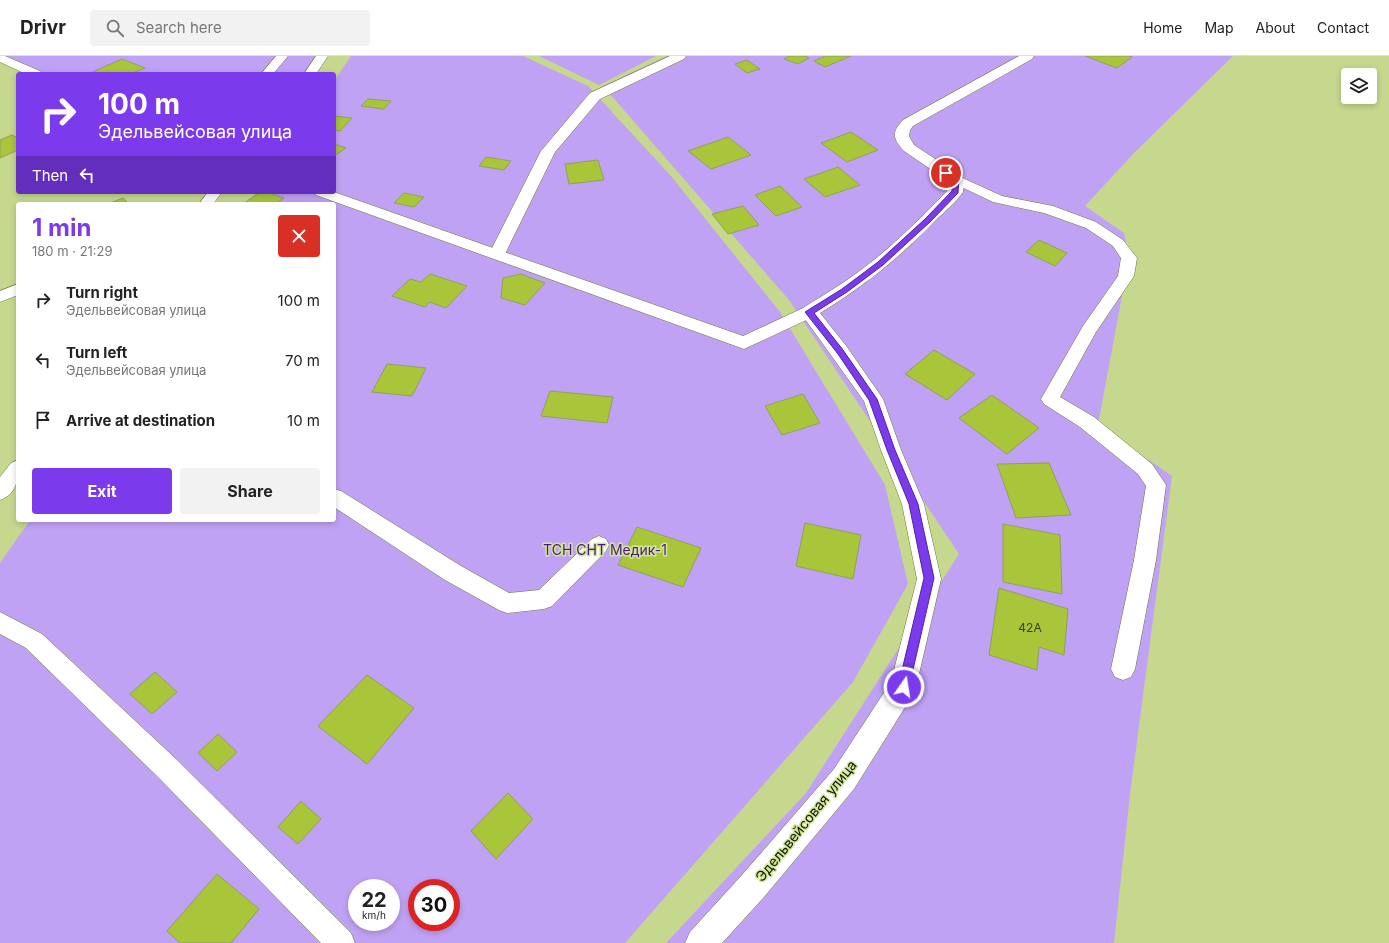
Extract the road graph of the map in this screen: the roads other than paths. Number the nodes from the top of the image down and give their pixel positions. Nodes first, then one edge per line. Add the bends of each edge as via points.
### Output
1 (322, 56) edge
2 (680, 56) edge
3 (1028, 56) edge
4 (0, 58) edge
5 (275, 59) edge
6 (32, 72) edge
7 (268, 72) edge
8 (311, 72) edge
9 (956, 179) junction
10 (327, 194) edge
11 (497, 254) junction
12 (16, 290) edge
13 (0, 297) edge
14 (809, 312) junction
15 (16, 471) edge
16 (0, 492) edge
17 (336, 498) edge
18 (599, 545) dead end
19 (0, 622) edge
20 (1123, 669) dead end
21 (341, 943) edge
22 (701, 943) edge

1 - 8 lane
2 - 11 street via 595,96 548,151
3 - 9 street via 902,128 903,141 908,148
4 - 6 lane
5 - 7 lane
9 - 14 street via 955,192 927,221 845,290
9 - 20 lane via 998,199 1048,209 1091,225 1118,243 1129,258 1126,276 1089,330 1050,399 1087,422 1145,469 1156,485 1145,560
10 - 11 lane
11 - 14 lane via 744,343
12 - 13 lane
14 - 22 street, Эдельвейсовая улица via 873,399 913,504 929,578 904,687 844,779
15 - 16 lane
17 - 18 lane via 453,573 507,603 544,599
19 - 21 lane via 34,640 167,768

